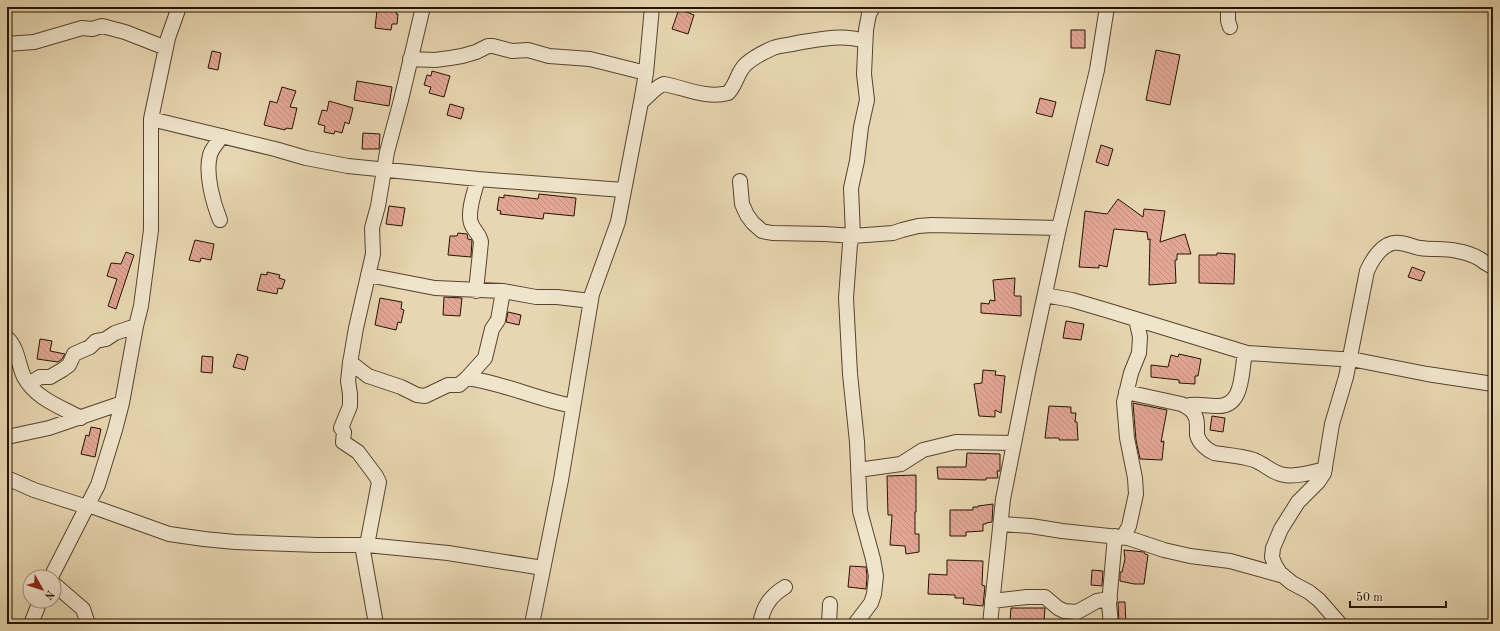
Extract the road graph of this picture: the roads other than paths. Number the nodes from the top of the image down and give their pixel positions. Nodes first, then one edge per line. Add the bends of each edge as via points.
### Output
1 (179, 7) edge
2 (423, 7) edge
3 (652, 7) edge
4 (873, 7) edge
5 (1107, 7) edge
6 (1228, 7) edge
7 (1230, 27) dead end
8 (865, 41) junction
9 (7, 44) edge
10 (166, 48) junction
11 (410, 58) junction
12 (646, 73) junction
13 (641, 102) junction
14 (152, 120) junction
15 (222, 136) junction
16 (387, 152) junction
17 (384, 169) junction
18 (401, 170) junction
19 (478, 179) junction
20 (740, 180) dead end
21 (623, 190) junction
22 (220, 220) dead end
23 (1059, 228) junction
24 (853, 236) junction
25 (1493, 267) edge
26 (368, 275) junction
27 (476, 291) junction
28 (503, 291) junction
29 (1045, 295) junction
30 (591, 301) junction
31 (1136, 319) junction
32 (136, 326) junction
33 (7, 338) edge
34 (1245, 353) junction
35 (1348, 359) junction
36 (350, 362) junction
37 (467, 378) junction
38 (29, 384) junction
39 (1493, 384) edge
40 (1126, 392) junction
41 (122, 404) junction
42 (573, 406) junction
43 (1185, 406) junction
44 (81, 418) junction
45 (7, 437) edge
46 (1014, 443) junction
47 (1325, 469) junction
48 (858, 470) junction
49 (7, 478) edge
50 (87, 506) junction
51 (1001, 524) junction
52 (1119, 537) junction
53 (365, 545) junction
54 (543, 568) junction
55 (55, 569) edge
56 (1284, 576) junction
57 (785, 587) dead end
58 (62, 591) edge
59 (1110, 599) junction
60 (992, 601) junction
61 (830, 604) dead end
62 (37, 609) edge
63 (31, 624) edge
64 (88, 624) edge
65 (376, 624) edge
66 (532, 624) edge
67 (760, 624) edge
68 (829, 624) edge
69 (855, 624) edge
70 (990, 624) edge
71 (1111, 624) edge
72 (1340, 624) edge

1 - 10 street
2 - 11 street
3 - 12 street
4 - 8 street via 869,14
5 - 23 street via 1097,70
6 - 7 street
8 - 13 street via 845,37 819,38 775,47 742,68 728,93 707,94 664,84 659,85
8 - 24 street via 866,100 852,188
9 - 10 street via 34,42 82,28 102,26
10 - 14 street
11 - 12 street via 450,58 493,46 512,51 528,50 549,56 590,60
11 - 16 street
12 - 13 street
13 - 21 street
14 - 15 street
14 - 32 street via 151,230 142,306
15 - 17 street via 320,161
15 - 22 street via 210,154 213,203
16 - 17 street
16 - 18 street
17 - 18 street
17 - 26 street via 372,228 373,254
18 - 19 street
19 - 21 street
19 - 27 street via 470,210 471,224 481,242
20 - 24 street via 742,204 753,223 762,231 772,234
21 - 30 street via 618,222
23 - 24 street via 925,226 893,233
23 - 29 street
24 - 48 street via 850,244 846,298
25 - 35 street via 1479,258 1458,251 1419,248 1394,242 1387,245 1373,259 1367,271
26 - 27 street via 435,288
26 - 36 street
27 - 28 street
28 - 30 street via 536,297
28 - 37 street via 498,320 492,329 485,358
29 - 31 street via 1072,300
29 - 46 street
30 - 42 street
31 - 34 street
31 - 40 street via 1140,337 1139,353
32 - 38 street via 96,341 90,347 74,354 69,365 62,370 50,377 37,378
32 - 41 street
33 - 38 street via 16,351 20,369
34 - 35 street
34 - 43 street via 1238,391 1230,404
35 - 39 street
35 - 47 street via 1346,377 1332,424
36 - 37 street via 368,376 401,387 417,396 425,396 448,385 457,385
36 - 53 street via 350,406 341,428 344,432 343,442 358,452 379,482
37 - 42 street
38 - 44 street via 40,396
40 - 43 street
40 - 52 street via 1124,402 1127,438 1136,494 1131,517
41 - 44 street
41 - 50 street via 98,485
42 - 54 street
43 - 47 street via 1189,407 1196,417 1199,439 1214,453 1253,460 1286,476
44 - 45 street
46 - 48 street via 956,442 923,450 901,464
46 - 51 street
47 - 56 street via 1318,482 1298,502 1276,537 1272,557 1275,566
48 - 69 street via 860,511 876,576 871,604
49 - 50 street via 34,490
50 - 53 street via 176,535 235,542
50 - 55 street
51 - 52 street
51 - 60 street
52 - 56 street via 1190,556 1230,561
52 - 59 street
53 - 54 street via 448,553
53 - 65 street
54 - 66 street
56 - 72 street via 1319,600
57 - 67 street via 770,599
58 - 64 street via 83,609
59 - 60 street via 1097,601 1078,612 1064,611 1045,597
59 - 71 street
60 - 70 street
61 - 68 street
62 - 63 street

